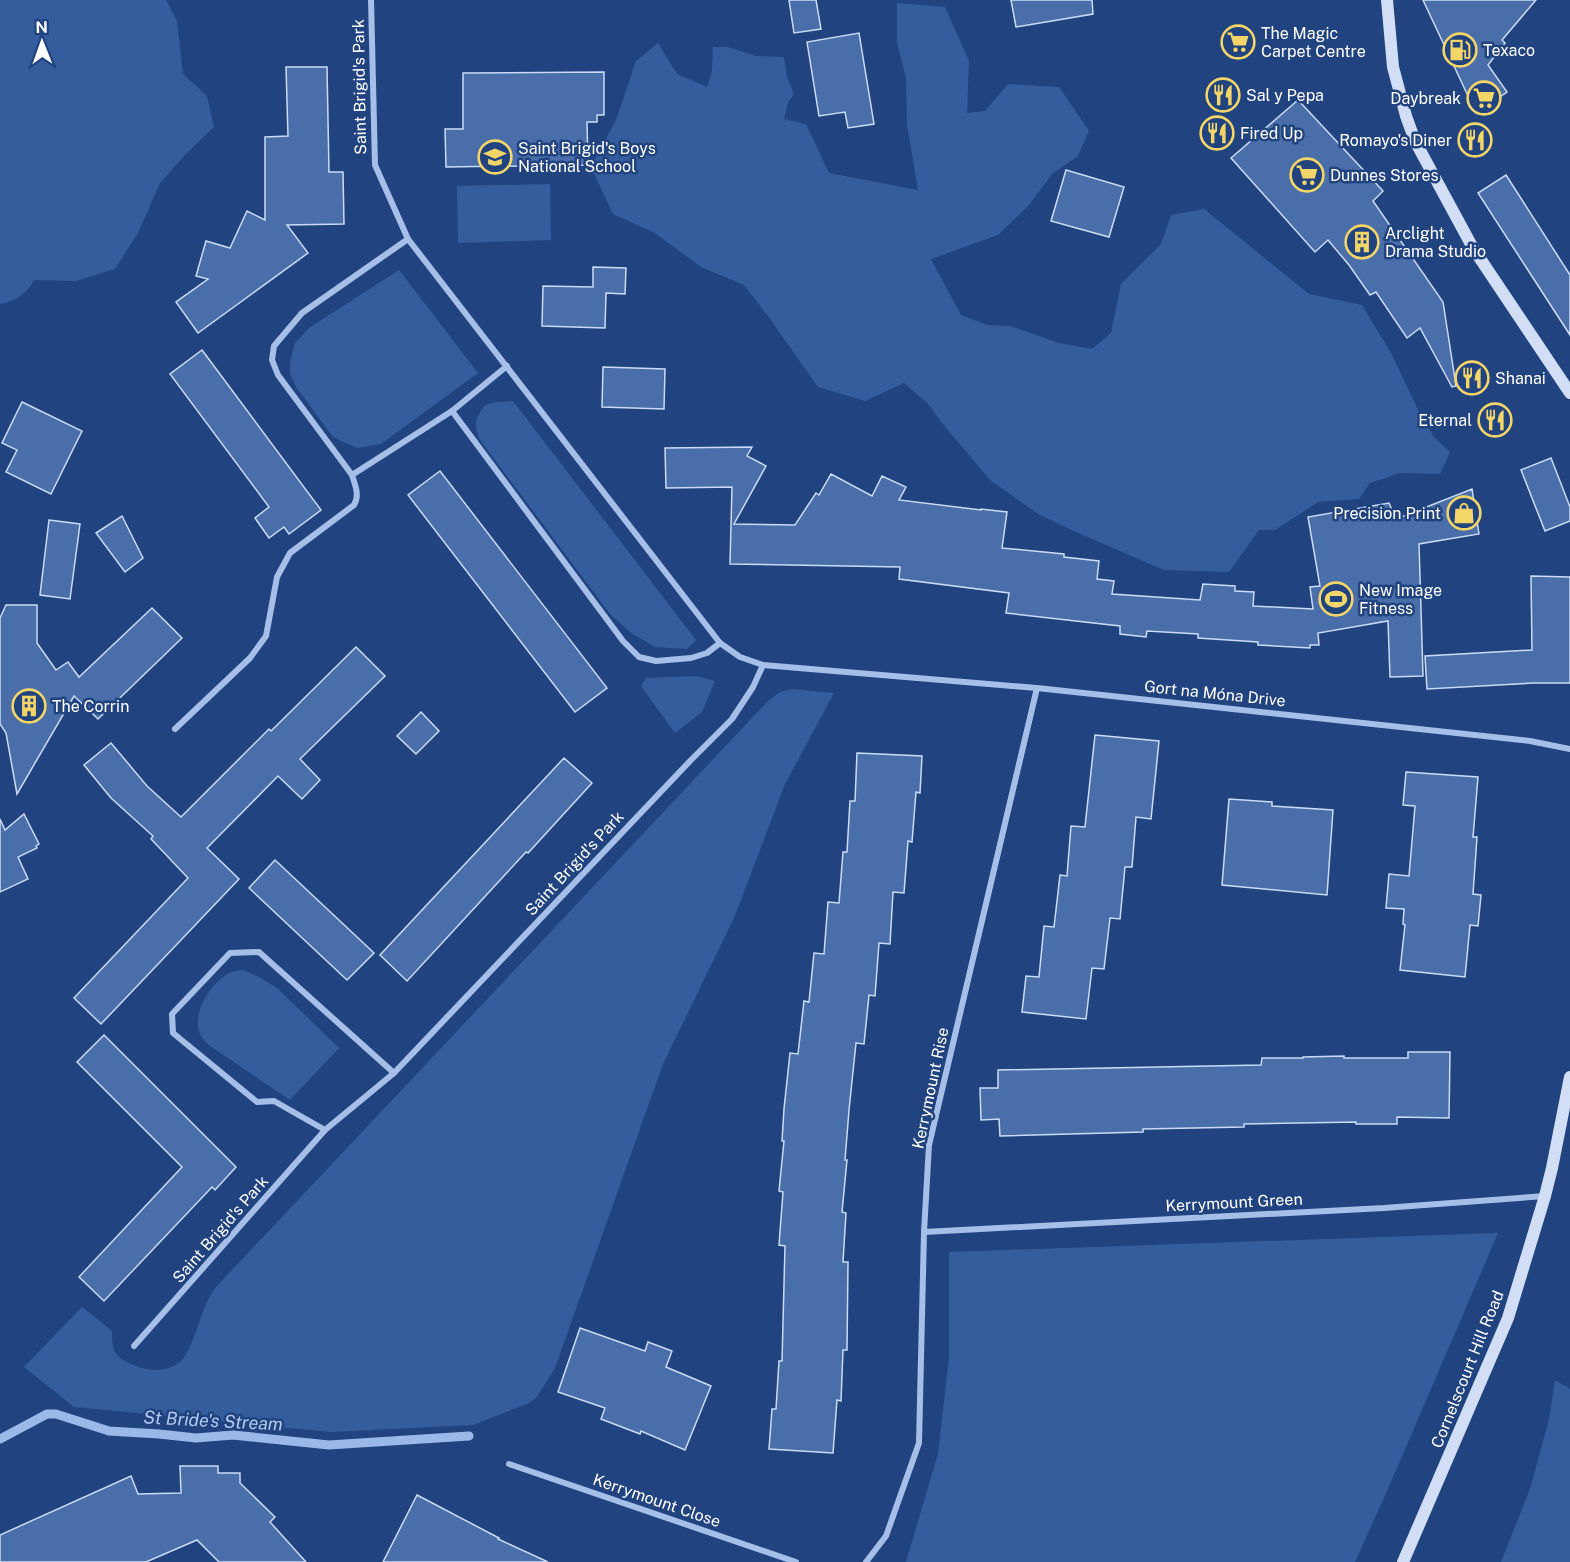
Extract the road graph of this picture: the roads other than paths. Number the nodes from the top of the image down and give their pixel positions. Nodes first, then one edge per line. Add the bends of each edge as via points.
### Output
1 (371, 0) edge
2 (1387, 0) edge
3 (408, 239) junction
4 (507, 366) junction
5 (1570, 393) edge
6 (452, 411) junction
7 (352, 475) junction
8 (720, 643) junction
9 (763, 665) junction
10 (857, 672) joint
11 (1037, 688) junction
12 (175, 729) dead end
13 (1570, 749) edge
14 (394, 1073) junction
15 (1570, 1077) edge
16 (325, 1130) junction
17 (1545, 1196) junction
18 (924, 1232) junction
19 (134, 1346) dead end
20 (509, 1464) dead end
21 (796, 1562) edge
22 (866, 1562) edge
23 (1403, 1562) edge

1 - 3 street, Saint Brigid's Park via 375,165
2 - 5 main road via 1393,67 1415,141 1473,248
3 - 4 street, Saint Brigid's Park
3 - 7 street via 302,313 274,346 272,360 278,375
4 - 6 street
4 - 8 street, Saint Brigid's Park
6 - 7 street
6 - 8 street via 623,641 639,657 656,661 691,658
7 - 12 street via 357,490 354,505 290,553 278,577 266,636 250,658
8 - 9 street, Saint Brigid's Park via 740,657
9 - 10 street, Saint Brigid's Park
9 - 14 street, Saint Brigid's Park via 732,718
10 - 11 street, Gort na Móna Drive
11 - 13 street, Gort na Móna Drive via 1530,741
11 - 18 street, Kerrymount Rise via 929,1145
14 - 16 street, Saint Brigid's Park
14 - 16 street via 259,952 230,953 172,1014 173,1033 256,1102 274,1101
15 - 17 main road, Cornelscourt Hill Road
16 - 19 street, Saint Brigid's Park
17 - 18 street, Kerrymount Green
17 - 23 main road, Cornelscourt Hill Road via 1508,1318
18 - 22 street, Kerrymount Rise via 920,1443 886,1536
20 - 21 street, Kerrymount Close

